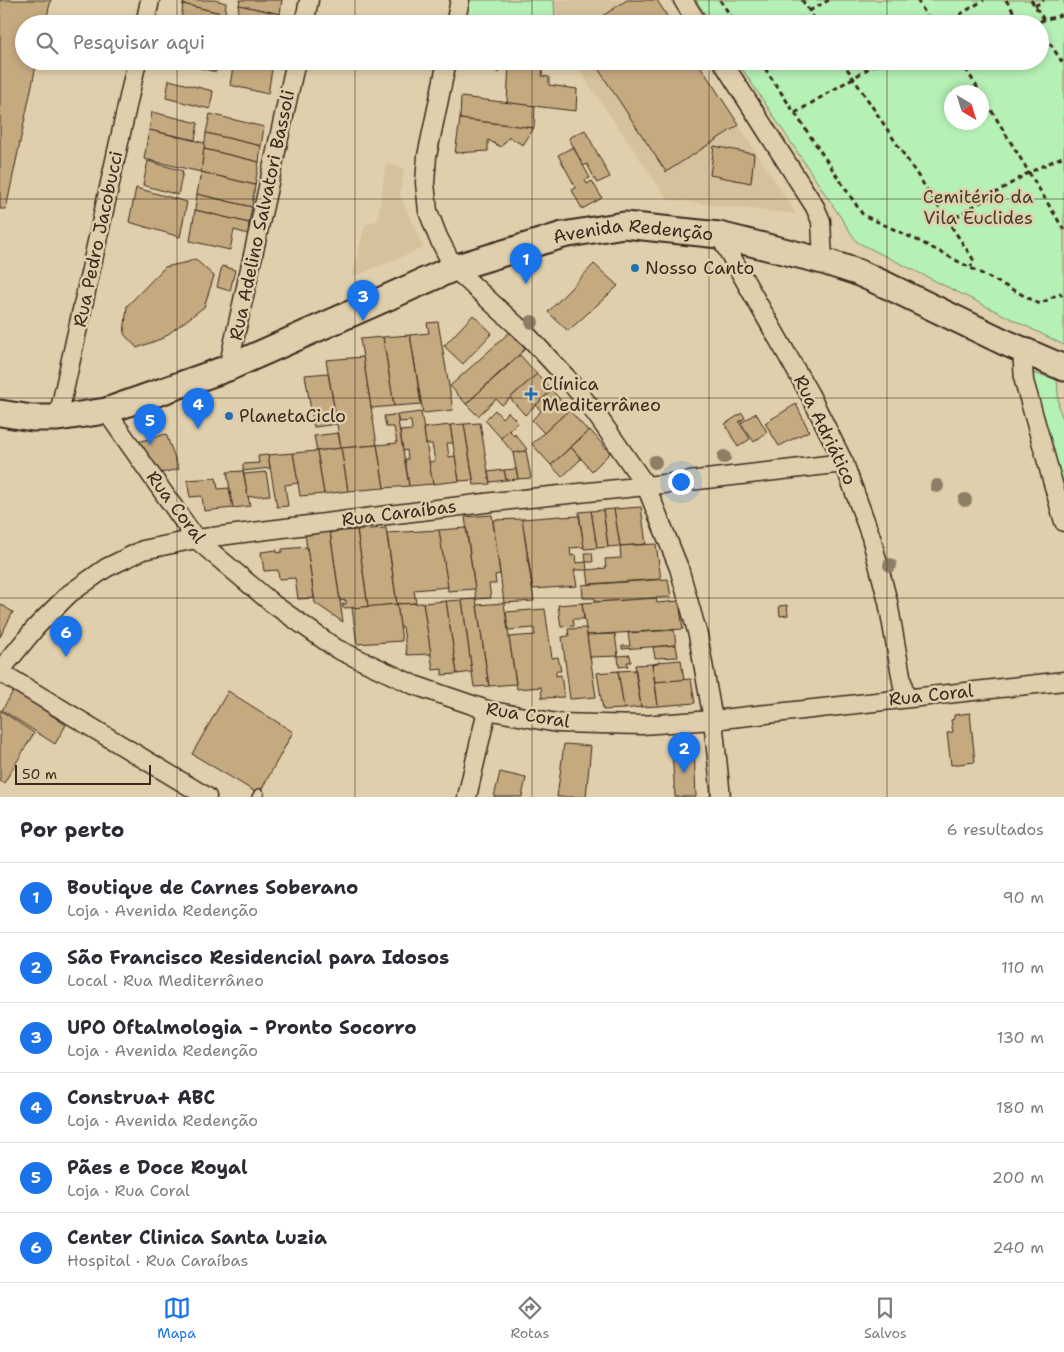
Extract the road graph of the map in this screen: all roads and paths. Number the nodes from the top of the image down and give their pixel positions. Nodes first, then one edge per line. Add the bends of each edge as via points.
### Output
1 (150, 0) edge
2 (309, 0) edge
3 (460, 0) edge
4 (683, 0) edge
5 (720, 0) edge
6 (802, 0) edge
7 (830, 0) edge
8 (917, 0) edge
9 (984, 0) edge
10 (1006, 0) edge
11 (1031, 0) edge
12 (1044, 0) edge
13 (1034, 6) junction
14 (809, 11) junction
15 (1064, 14) edge
16 (147, 15) edge
17 (306, 15) edge
18 (457, 15) edge
19 (692, 15) edge
20 (730, 15) edge
21 (812, 15) edge
22 (926, 15) edge
23 (959, 15) edge
24 (1015, 15) edge
25 (1040, 15) edge
26 (1049, 18) edge
27 (1049, 42) edge
28 (1064, 66) edge
29 (135, 70) edge
30 (294, 70) edge
31 (445, 70) edge
32 (728, 70) edge
33 (766, 70) edge
34 (848, 70) edge
35 (866, 70) edge
36 (966, 70) edge
37 (853, 78) junction
38 (976, 85) edge
39 (989, 107) edge
40 (795, 114) junction
41 (1064, 156) edge
42 (1028, 173) junction
43 (948, 222) junction
44 (1064, 230) edge
45 (719, 236) junction
46 (823, 261) junction
47 (971, 267) junction
48 (454, 268) junction
49 (1064, 298) edge
50 (1022, 350) junction
51 (228, 368) junction
52 (1064, 368) edge
53 (106, 411) junction
54 (0, 413) edge
55 (58, 418) junction
56 (844, 463) junction
57 (646, 486) junction
58 (1064, 522) edge
59 (196, 539) junction
60 (0, 671) edge
61 (1064, 681) edge
62 (905, 698) junction
63 (487, 710) junction
64 (713, 720) junction
65 (207, 797) edge
66 (467, 797) edge
67 (721, 797) edge

1 - 16 street
2 - 17 street
3 - 18 street
4 - 19 street
5 - 20 path
6 - 14 path
7 - 14 path
8 - 22 path
9 - 23 path
10 - 24 path
11 - 13 path
12 - 13 path
13 - 25 path
14 - 21 path
15 - 26 path
27 - 28 path
29 - 55 street, Rua Pedro Jacobucci
30 - 51 street, Rua Adelino Salvatori Bassoli
31 - 48 street via 427,156 425,183 428,211
32 - 46 street via 815,207 820,222
33 - 40 path
34 - 37 path
35 - 37 path
36 - 38 path
37 - 40 path
37 - 43 path
39 - 42 path
40 - 47 path via 863,215
41 - 42 path
42 - 43 path
42 - 44 path
43 - 47 path via 973,259
45 - 46 street, Avenida Redenção
45 - 48 street, Avenida Redenção via 624,225 563,235
45 - 56 street, Rua Adriático via 810,395
46 - 50 street, Avenida Redenção via 858,272
47 - 49 path via 1040,304 1060,293
48 - 51 street, Avenida Redenção
48 - 57 street via 566,376
50 - 52 street, Avenida Redenção
50 - 58 street via 1024,381
51 - 53 street, Avenida Redenção
53 - 55 street, Avenida Redenção
53 - 59 street, Rua Coral
54 - 55 street, Avenida Redenção
56 - 57 street, Rua Caraíbas
56 - 62 street, Rua Adriático via 888,602
57 - 59 street, Rua Caraíbas
57 - 64 street via 680,568 698,635
59 - 60 street, Rua Caraíbas via 143,550 106,568 69,594 36,627
59 - 63 street, Rua Coral via 273,604 337,649 414,685
60 - 65 street
61 - 62 street, Rua Coral
62 - 64 street, Rua Coral
63 - 64 street, Rua Coral via 558,723 642,725
63 - 66 street
64 - 67 street

